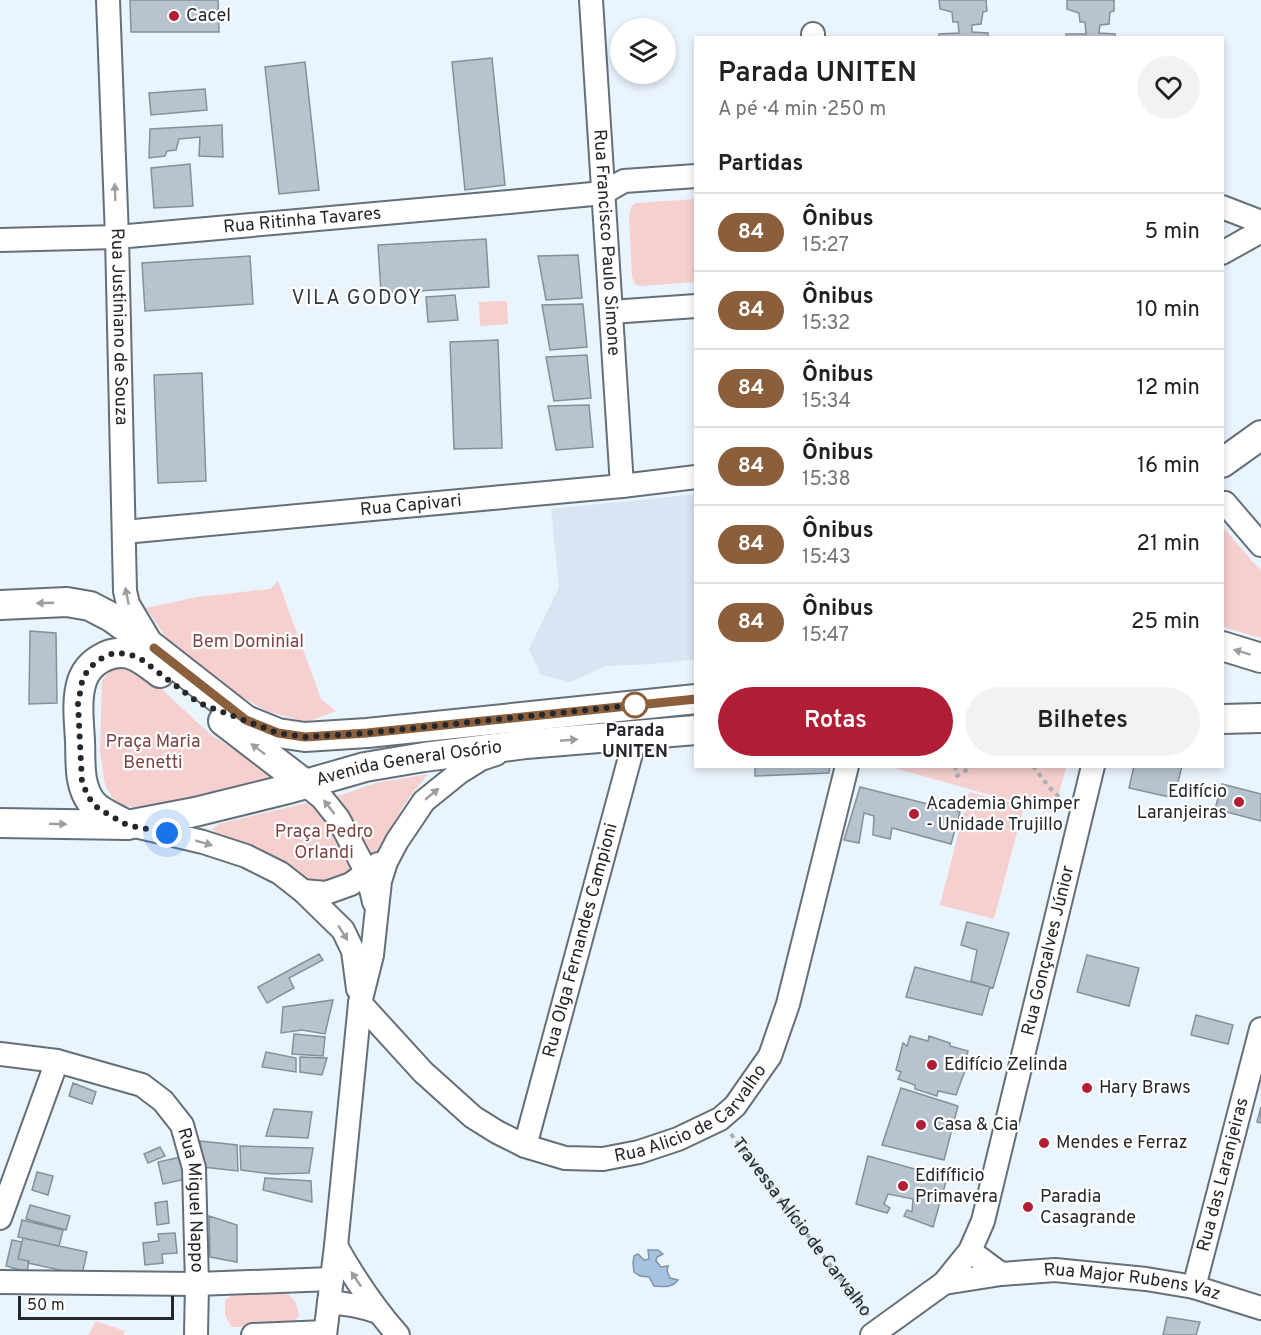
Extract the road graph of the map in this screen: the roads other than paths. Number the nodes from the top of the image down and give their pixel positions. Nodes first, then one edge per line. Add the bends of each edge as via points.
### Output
1 (108, 0) edge
2 (591, 0) edge
3 (694, 176) edge
4 (603, 193) junction
5 (1224, 208) edge
6 (1261, 222) edge
7 (1261, 231) edge
8 (117, 237) junction
9 (0, 240) edge
10 (1224, 252) edge
11 (694, 306) edge
12 (611, 312) junction
13 (1261, 435) edge
14 (1224, 461) edge
15 (694, 477) edge
16 (622, 486) junction
17 (1225, 503) dead end
18 (124, 532) junction
19 (1261, 545) edge
20 (0, 606) edge
21 (1224, 647) edge
22 (154, 648) junction
23 (1261, 658) edge
24 (193, 698) junction
25 (694, 699) edge
26 (1261, 718) edge
27 (1224, 719) edge
28 (246, 720) junction
29 (694, 730) edge
30 (636, 735) junction
31 (526, 744) junction
32 (847, 768) edge
33 (1092, 768) edge
34 (305, 784) junction
35 (0, 823) edge
36 (127, 825) junction
37 (397, 841) junction
38 (366, 873) junction
39 (303, 891) junction
40 (377, 915) junction
41 (360, 1003) junction
42 (1261, 1029) edge
43 (0, 1054) edge
44 (57, 1060) junction
45 (525, 1146) junction
46 (0, 1218) edge
47 (336, 1246) junction
48 (970, 1251) junction
49 (1001, 1274) junction
50 (332, 1279) junction
51 (0, 1282) edge
52 (944, 1283) junction
53 (197, 1284) junction
54 (1194, 1287) junction
55 (329, 1303) junction
56 (1261, 1308) edge
57 (378, 1312) junction
58 (878, 1333) edge
59 (325, 1334) edge
60 (196, 1335) edge
61 (253, 1335) edge
62 (398, 1335) edge

8 -> 1 street, Rua Justiniano de Souza
2 - 4 street, Rua Francisco Paulo Simone
3 - 4 street, Rua Ritinha Tavares via 624,182
4 - 8 street, Rua Ritinha Tavares
4 - 12 street, Rua Francisco Paulo Simone
5 - 6 street
7 - 10 street
8 - 9 street, Rua Ritinha Tavares
8 - 18 street, Rua Justiniano de Souza
11 - 12 street
12 - 16 street, Rua Francisco Paulo Simone
13 - 14 main road
15 - 16 street, Rua Capivari
16 - 18 street, Rua Capivari
17 - 19 street
22 -> 18 street, Rua Justiniano de Souza via 128,604
22 -> 20 main road, Avenida General Osório via 90,606 67,602
23 -> 21 main road
22 - 24 main road
22 - 28 main road, Avenida General Osório
24 - 28 main road
34 -> 24 main road
24 - 36 main road via 129,654 114,653 88,669 78,704 82,783 92,803
25 - 28 main road, Avenida General Osório via 305,737 278,733
26 - 27 main road
29 - 30 main road, Avenida General Osório
31 -> 30 main road, Avenida General Osório
30 - 45 street, Rua Olga Fernandes Campioni
31 - 34 main road, Avenida General Osório via 365,767
37 -> 31 street via 424,801 460,772 482,759
32 - 45 street, Rua Alicio de Carvalho via 788,1004 771,1056 735,1106 720,1119 678,1139 603,1159 565,1158
33 - 48 street, Rua Gonçalves Júnior via 983,1221
34 - 36 main road, Avenida General Osório
38 -> 34 street via 338,818
35 -> 36 main road, Avenida General Osório
36 -> 39 street via 246,856 280,873
37 - 38 street via 380,863
37 - 40 street via 380,881
38 - 39 street via 351,884 326,893
38 - 40 street
39 -> 41 street via 343,930 353,951
40 - 41 street
41 - 45 street, Rua Alicio de Carvalho via 423,1072 473,1117
41 - 47 street
42 - 54 street, Rua das Laranjeiras
43 - 44 street, Rua Miguel Nappo
44 - 46 street
44 - 53 street, Rua Miguel Nappo via 142,1085 163,1101 182,1125 194,1168
47 - 50 street
57 -> 47 street
48 - 49 street
48 - 52 street, Rua Gonçalves Júnior
49 - 52 street, Rua Major Rubens Vaz
49 - 54 street, Rua Major Rubens Vaz via 1055,1270
50 - 53 street
50 - 55 street
51 - 53 street
52 - 58 street, Rua Gonçalves Júnior
53 - 60 street, Rua Miguel Nappo
54 - 56 street, Rua Major Rubens Vaz
55 - 57 street via 347,1303
55 - 59 street
57 - 62 street
59 - 61 street

